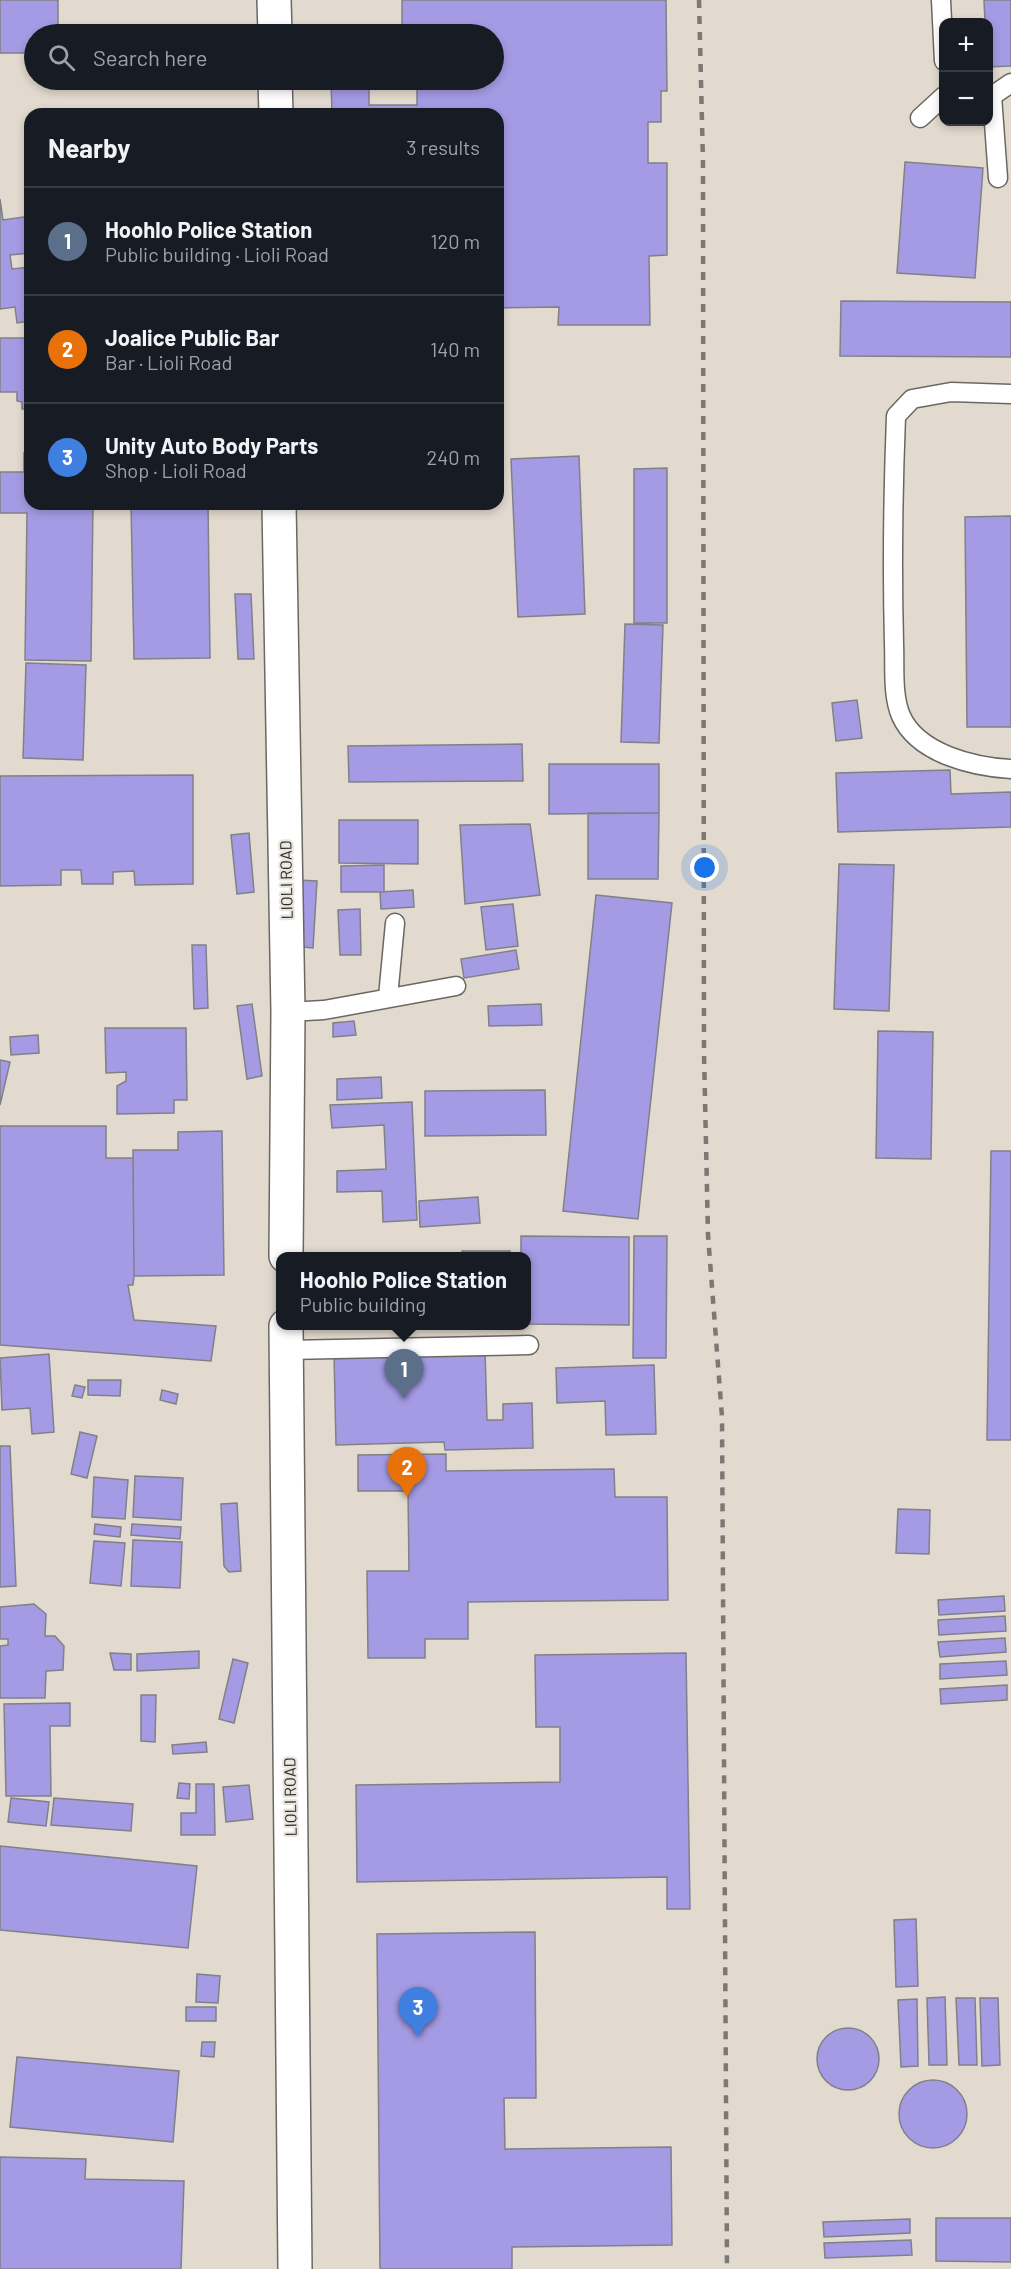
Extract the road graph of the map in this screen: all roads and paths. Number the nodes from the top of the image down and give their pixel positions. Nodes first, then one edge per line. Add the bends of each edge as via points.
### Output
1 (274, 0) edge
2 (941, 0) edge
3 (942, 18) edge
4 (275, 24) edge
5 (1011, 83) edge
6 (275, 90) edge
7 (993, 94) edge
8 (939, 101) edge
9 (276, 108) edge
10 (921, 118) dead end
11 (993, 126) edge
12 (998, 178) dead end
13 (1011, 394) edge
14 (279, 510) edge
15 (1011, 769) edge
16 (395, 923) dead end
17 (456, 986) dead end
18 (388, 997) junction
19 (288, 1012) junction
20 (286, 1252) edge
21 (286, 1338) edge
22 (529, 1345) dead end
23 (296, 2269) edge

1 - 4 street
2 - 3 lane
5 - 7 lane
6 - 9 street
8 - 10 lane
11 - 12 lane
13 - 15 lane via 951,392 912,399 896,416 893,625 899,708 919,740 953,758
14 - 19 street, LIOLI ROAD
16 - 18 lane
17 - 18 lane
18 - 19 lane via 324,1010
19 - 20 street, LIOLI ROAD
21 - 22 lane
21 - 23 street, LIOLI ROAD

